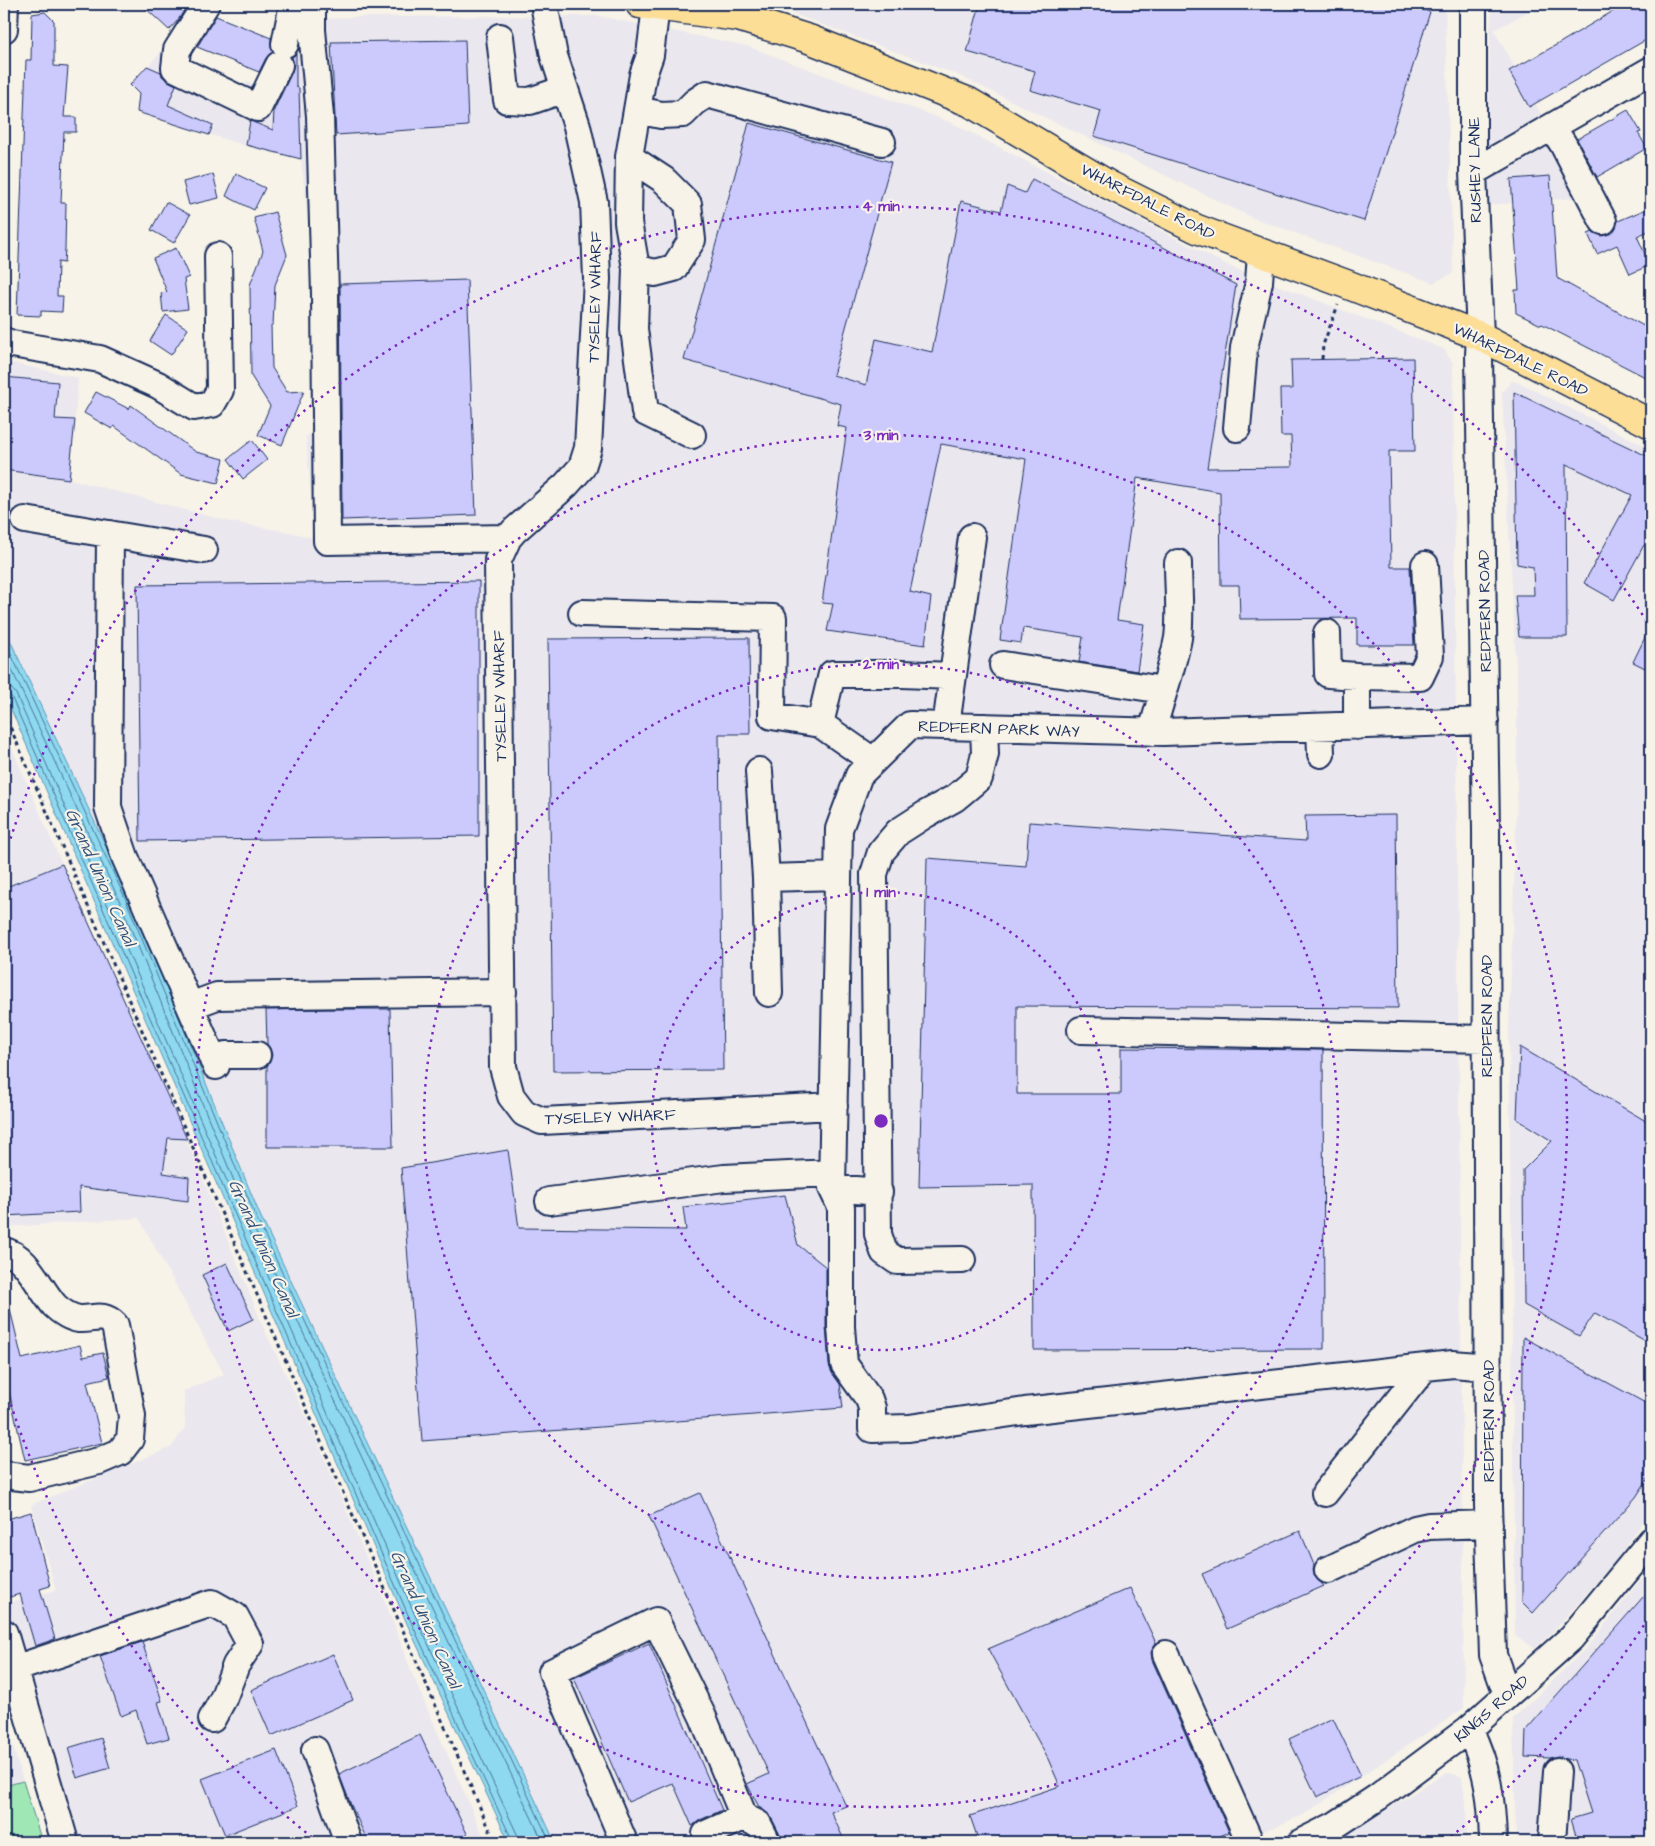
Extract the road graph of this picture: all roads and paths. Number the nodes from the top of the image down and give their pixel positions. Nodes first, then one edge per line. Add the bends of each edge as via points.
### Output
1 (5, 4) edge
2 (206, 4) edge
3 (293, 4) edge
4 (312, 4) edge
5 (544, 4) edge
6 (1473, 4) edge
7 (648, 5) edge
8 (4, 29) edge
9 (500, 37) dead end
10 (1651, 70) edge
11 (565, 89) junction
12 (637, 110) junction
13 (1552, 127) junction
14 (882, 142) dead end
15 (629, 157) junction
16 (1473, 172) junction
17 (1603, 221) dead end
18 (1261, 253) junction
19 (218, 256) dead end
20 (636, 268) junction
21 (1346, 284) junction
22 (1480, 336) junction
23 (4, 341) edge
24 (1322, 360) dead end
25 (1651, 424) edge
26 (1237, 428) dead end
27 (692, 435) dead end
28 (25, 520) dead end
29 (110, 534) junction
30 (972, 537) dead end
31 (508, 538) junction
32 (204, 550) dead end
33 (1178, 563) dead end
34 (1425, 565) dead end
35 (582, 614) dead end
36 (1327, 633) dead end
37 (1003, 665) dead end
38 (952, 676) junction
39 (1357, 676) junction
40 (1163, 690) junction
41 (4, 713) edge
42 (1485, 721) junction
43 (820, 724) junction
44 (946, 726) junction
45 (1357, 726) junction
46 (984, 727) junction
47 (1320, 727) junction
48 (1152, 732) junction
49 (1321, 754) dead end
50 (873, 761) junction
51 (759, 771) dead end
52 (838, 876) junction
53 (766, 878) junction
54 (502, 992) junction
55 (769, 994) dead end
56 (190, 1006) junction
57 (1081, 1030) dead end
58 (1486, 1039) junction
59 (257, 1055) dead end
60 (834, 1106) junction
61 (832, 1180) junction
62 (878, 1192) junction
63 (549, 1201) dead end
64 (4, 1251) edge
65 (962, 1260) dead end
66 (1488, 1367) junction
67 (1424, 1368) junction
68 (4, 1475) edge
69 (1325, 1493) dead end
70 (1489, 1524) junction
71 (1651, 1541) edge
72 (1328, 1570) dead end
73 (4, 1635) edge
74 (1166, 1654) dead end
75 (14, 1669) junction
76 (1507, 1694) junction
77 (212, 1719) dead end
78 (1469, 1728) junction
79 (315, 1750) dead end
80 (1557, 1771) dead end
81 (744, 1817) junction
82 (65, 1842) edge
83 (348, 1842) edge
84 (495, 1842) edge
85 (624, 1842) edge
86 (710, 1842) edge
87 (767, 1842) edge
88 (1250, 1842) edge
89 (1302, 1842) edge
90 (1493, 1842) edge
91 (1552, 1842) edge

1 - 8 street
2 - 3 street via 177,50 175,68 258,108 282,54
4 - 31 street via 320,116 324,254 327,541
5 - 11 street, TYSELEY WHARF via 554,56
6 - 16 street, RUSHEY LANE
7 - 12 street via 650,55
7 - 18 main road, WHARFDALE ROAD via 738,17 809,39 969,102 1109,185 1197,229
9 - 11 street via 507,100 530,101
10 - 13 street
11 - 31 street, TYSELEY WHARF via 594,202 597,279 588,448 582,467
12 - 14 street via 661,115 683,114 707,94
12 - 15 street
13 - 16 street
13 - 17 street
15 - 20 street via 628,222
15 - 20 street via 664,180 688,204 692,240 674,268 655,273
16 - 22 street, RUSHEY LANE
18 - 21 main road, WHARFDALE ROAD
18 - 26 street via 1259,282 1244,348
19 - 23 street via 220,390 212,404 194,407 158,385 100,359
20 - 27 street via 634,329 645,412
21 - 22 main road, WHARFDALE ROAD
21 - 24 path via 1323,345
22 - 25 main road, WHARFDALE ROAD
22 - 42 street, REDFERN ROAD
28 - 29 street
29 - 32 street
29 - 56 street via 108,807 125,857
30 - 38 street
31 - 54 street, TYSELEY WHARF via 498,560
33 - 40 street via 1178,636
34 - 39 street via 1430,656 1420,677
35 - 43 street via 773,618 772,716
36 - 39 street via 1328,674
37 - 40 street
38 - 43 street via 832,674
38 - 44 street
39 - 45 street
40 - 48 street
41 - 84 path
42 - 45 street, REDFERN PARK WAY
42 - 58 street, REDFERN ROAD
43 - 50 street
44 - 46 street, REDFERN PARK WAY
44 - 50 street, REDFERN PARK WAY via 910,725
45 - 47 street, REDFERN PARK WAY
46 - 48 street, REDFERN PARK WAY
46 - 62 street via 985,754 979,778 955,798 898,832 881,852 874,874
47 - 48 street, REDFERN PARK WAY
47 - 49 street
50 - 52 street, REDFERN PARK WAY via 859,775 839,829
51 - 53 street
52 - 53 street
52 - 60 street, REDFERN PARK WAY
53 - 55 street
54 - 56 street via 216,996
54 - 60 street, TYSELEY WHARF via 503,1068 511,1096 524,1113 542,1121
56 - 59 street via 214,1063 226,1055
57 - 58 street
58 - 66 street, REDFERN ROAD
60 - 61 street, REDFERN PARK WAY
61 - 62 street
61 - 63 street via 724,1178
61 - 67 street via 841,1207 840,1327 844,1364 869,1399 872,1429 909,1428 1035,1410
62 - 65 street via 878,1234 884,1252 896,1261
64 - 68 street via 28,1268 56,1307 69,1316 109,1319 115,1325 132,1416 130,1439 120,1452 99,1461 29,1478
66 - 67 street via 1453,1364
66 - 70 street, REDFERN ROAD
67 - 69 street
70 - 72 street via 1415,1529
70 - 76 street, REDFERN ROAD via 1493,1655
71 - 76 street, KINGS ROAD via 1571,1638
73 - 75 street
74 - 88 street
75 - 77 street via 212,1603 235,1616 250,1644 236,1665
75 - 82 street
76 - 78 street, KINGS ROAD
78 - 89 street, KINGS ROAD via 1378,1797 1334,1826
78 - 90 street via 1487,1775
79 - 83 street
80 - 91 street
81 - 85 street via 703,1717 656,1621 552,1672
81 - 86 street via 706,1834
81 - 87 street via 758,1824

